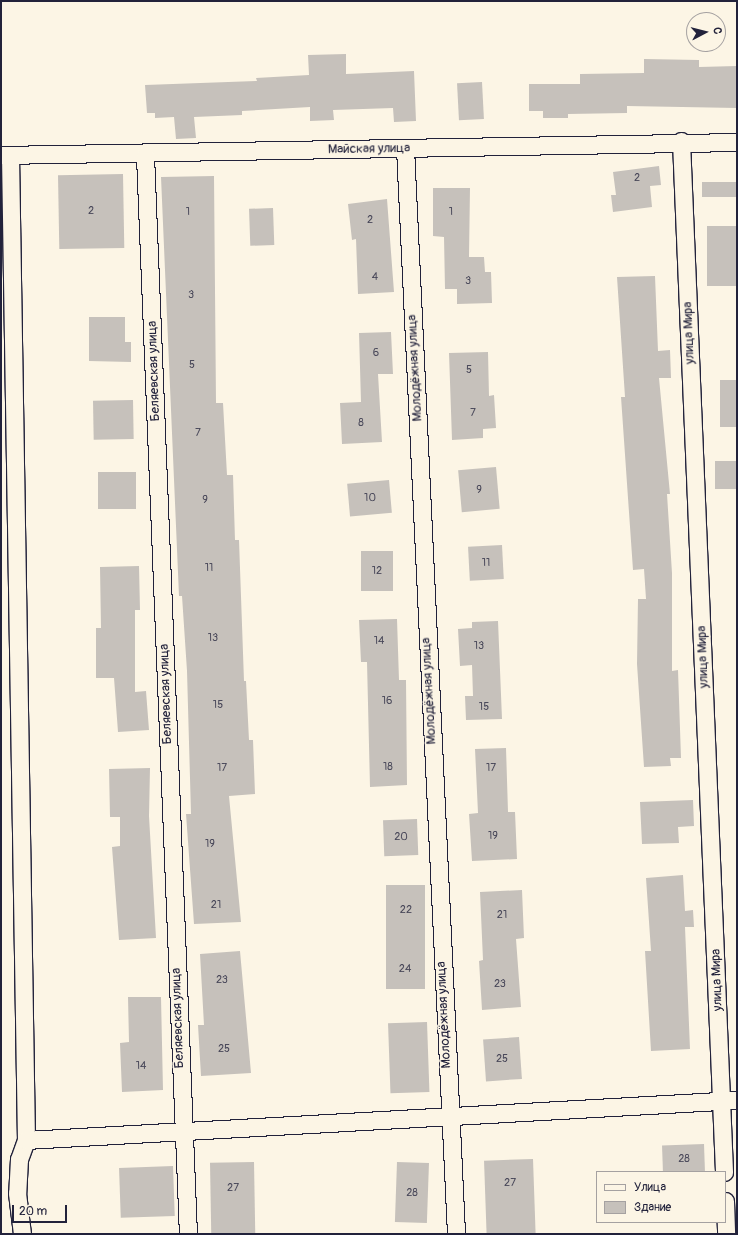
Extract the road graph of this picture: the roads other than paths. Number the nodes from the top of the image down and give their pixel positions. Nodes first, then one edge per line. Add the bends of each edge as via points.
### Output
1 (681, 141) junction
2 (737, 142) edge
3 (405, 148) junction
4 (5, 155) edge
5 (146, 155) junction
6 (729, 1100) edge
7 (448, 1115) junction
8 (182, 1132) junction
9 (26, 1140) junction
10 (724, 1171) edge
11 (726, 1223) edge
12 (22, 1234) edge
13 (188, 1234) edge
14 (456, 1234) edge
15 (726, 1234) edge

1 - 2 street, Майская улица
1 - 3 street, Майская улица
1 - 6 street, улица Мира
3 - 5 street, Майская улица
3 - 7 street, Молодёжная улица
4 - 5 street, Майская улица
4 - 9 street
5 - 8 street, Беляевская улица
6 - 7 street
6 - 10 street, улица Мира
7 - 8 street
7 - 14 street, Молодёжная улица
8 - 9 street
8 - 13 street, Беляевская улица
9 - 12 street via 19,1159 17,1193
11 - 15 street

